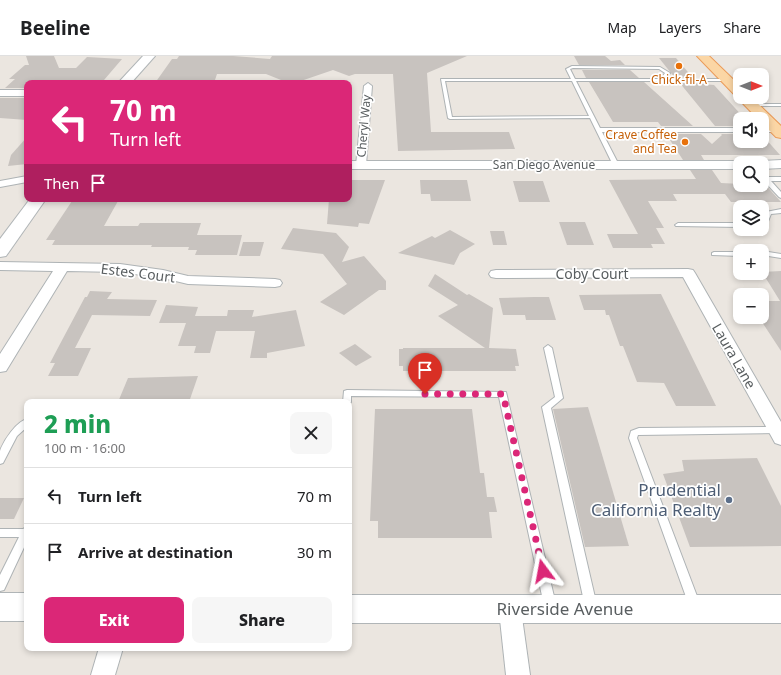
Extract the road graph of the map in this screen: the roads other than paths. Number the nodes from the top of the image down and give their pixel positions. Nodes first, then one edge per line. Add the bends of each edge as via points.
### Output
1 (148, 56) edge
2 (703, 56) edge
3 (127, 80) edge
4 (573, 80) junction
5 (662, 80) junction
6 (727, 80) junction
7 (368, 86) dead end
8 (733, 86) edge
9 (0, 93) edge
10 (24, 93) edge
11 (751, 104) edge
12 (769, 104) edge
13 (781, 105) edge
14 (592, 117) junction
15 (598, 130) junction
16 (733, 130) edge
17 (769, 131) edge
18 (779, 132) edge
19 (769, 164) edge
20 (781, 164) edge
21 (355, 165) edge
22 (616, 165) junction
23 (733, 165) edge
24 (769, 179) edge
25 (781, 179) edge
26 (24, 180) edge
27 (0, 184) edge
28 (769, 184) edge
29 (781, 196) edge
30 (36, 202) edge
31 (781, 211) edge
32 (769, 213) edge
33 (678, 225) dead end
34 (733, 225) edge
35 (0, 252) edge
36 (714, 254) dead end
37 (733, 254) edge
38 (769, 254) edge
39 (781, 256) edge
40 (0, 266) edge
41 (62, 268) junction
42 (688, 273) joint
43 (496, 274) dead end
44 (275, 282) dead end
45 (548, 348) dead end
46 (0, 367) edge
47 (347, 399) edge
48 (24, 425) edge
49 (779, 434) edge
50 (0, 460) edge
51 (24, 532) edge
52 (0, 533) edge
53 (24, 538) edge
54 (0, 586) edge
55 (0, 607) edge
56 (24, 607) edge
57 (696, 608) junction
58 (352, 609) edge
59 (592, 609) junction
60 (781, 609) edge
61 (510, 610) junction
62 (551, 610) junction
63 (110, 651) edge
64 (103, 675) edge
65 (518, 675) edge

1 - 3 street
2 - 6 main road
4 - 5 lane
4 - 5 lane via 568,70 572,67 656,67 668,73
4 - 14 lane
4 - 14 lane via 443,80 450,118
5 - 6 lane
6 - 8 main road
7 - 21 street, Cheryl Way
9 - 10 street
11 - 18 main road
12 - 13 lane
14 - 15 lane
15 - 16 lane
15 - 22 lane
17 - 18 lane
19 - 20 street
21 - 22 street, San Diego Avenue
22 - 23 street, San Diego Avenue
24 - 25 lane
26 - 27 street
28 - 29 lane
30 - 35 street
31 - 32 lane
33 - 34 lane
36 - 37 lane
38 - 39 lane
40 - 41 street, Estes Court
41 - 44 street, Estes Court via 120,268 188,280
41 - 46 street
42 - 43 street, Coby Court
42 - 49 street, Laura Lane
45 - 59 lane via 559,398 546,407
47 - 62 lane via 347,393 503,394
48 - 50 lane via 14,434
49 - 57 lane via 639,431 634,433 633,438
51 - 52 lane
53 - 54 lane
55 - 56 street
57 - 59 street, Riverside Avenue
57 - 60 street, Riverside Avenue
58 - 61 street, Riverside Avenue
59 - 62 street, Riverside Avenue
61 - 62 street, Riverside Avenue
61 - 65 street
63 - 64 street

